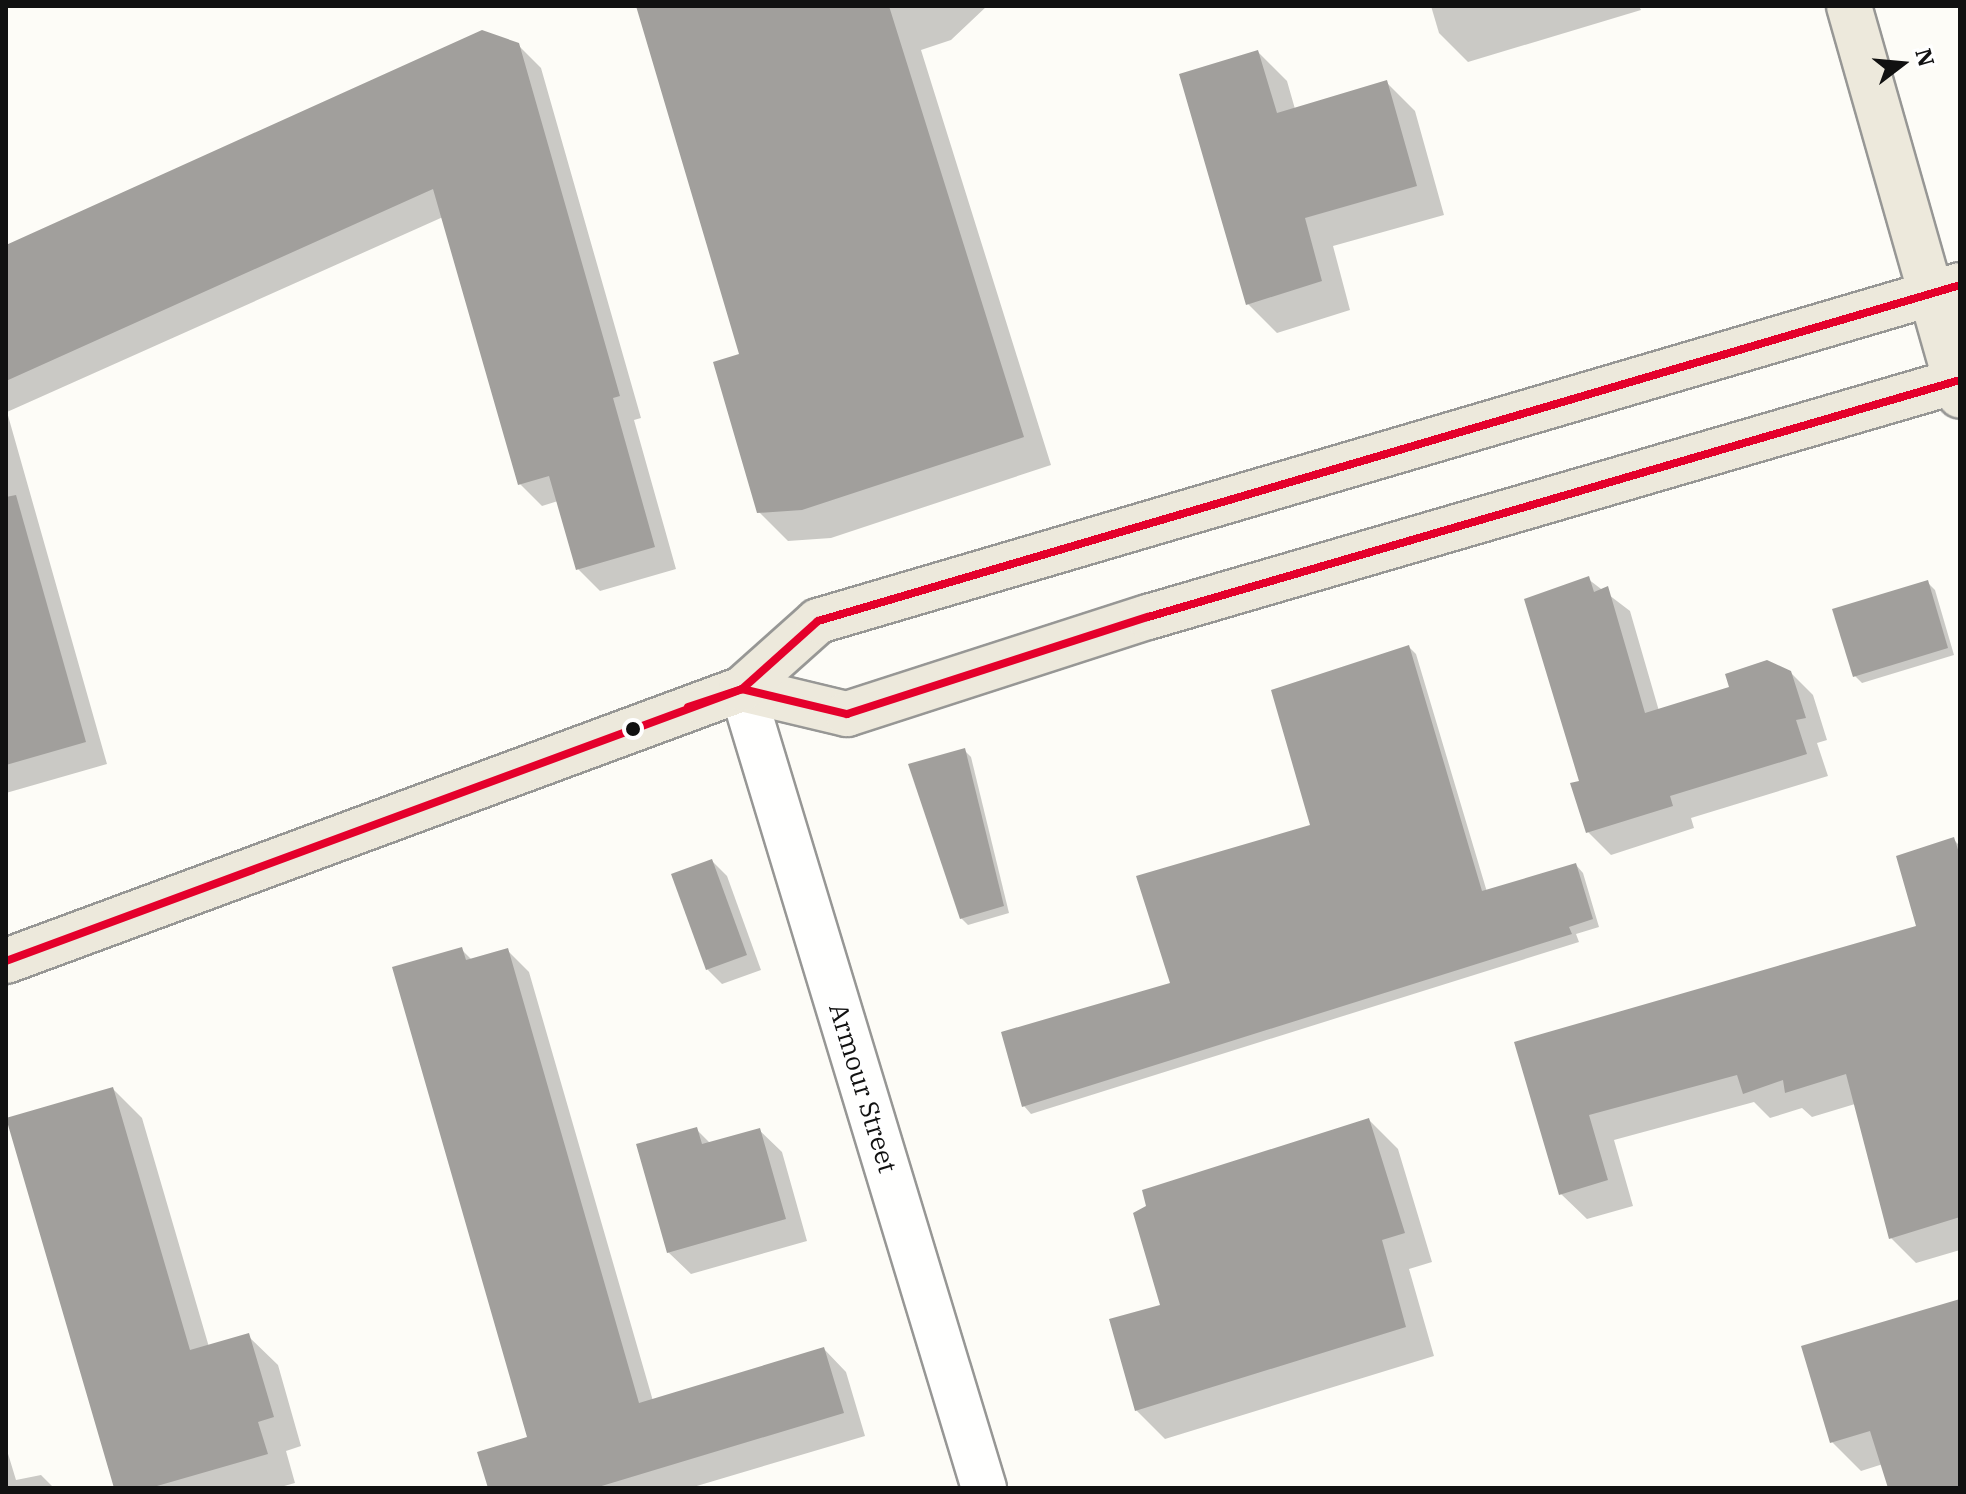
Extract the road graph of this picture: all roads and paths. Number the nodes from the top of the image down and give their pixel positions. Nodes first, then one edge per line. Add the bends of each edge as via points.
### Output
1 (1849, 6) edge
2 (1944, 289) edge
3 (1959, 385) edge
4 (742, 689) junction
5 (6, 961) edge
6 (984, 1488) edge

1 - 2 main road
2 - 3 main road
2 - 4 main road via 818,621
3 - 4 main road via 1148,617 847,714
4 - 5 main road
4 - 6 street, Armour Street

